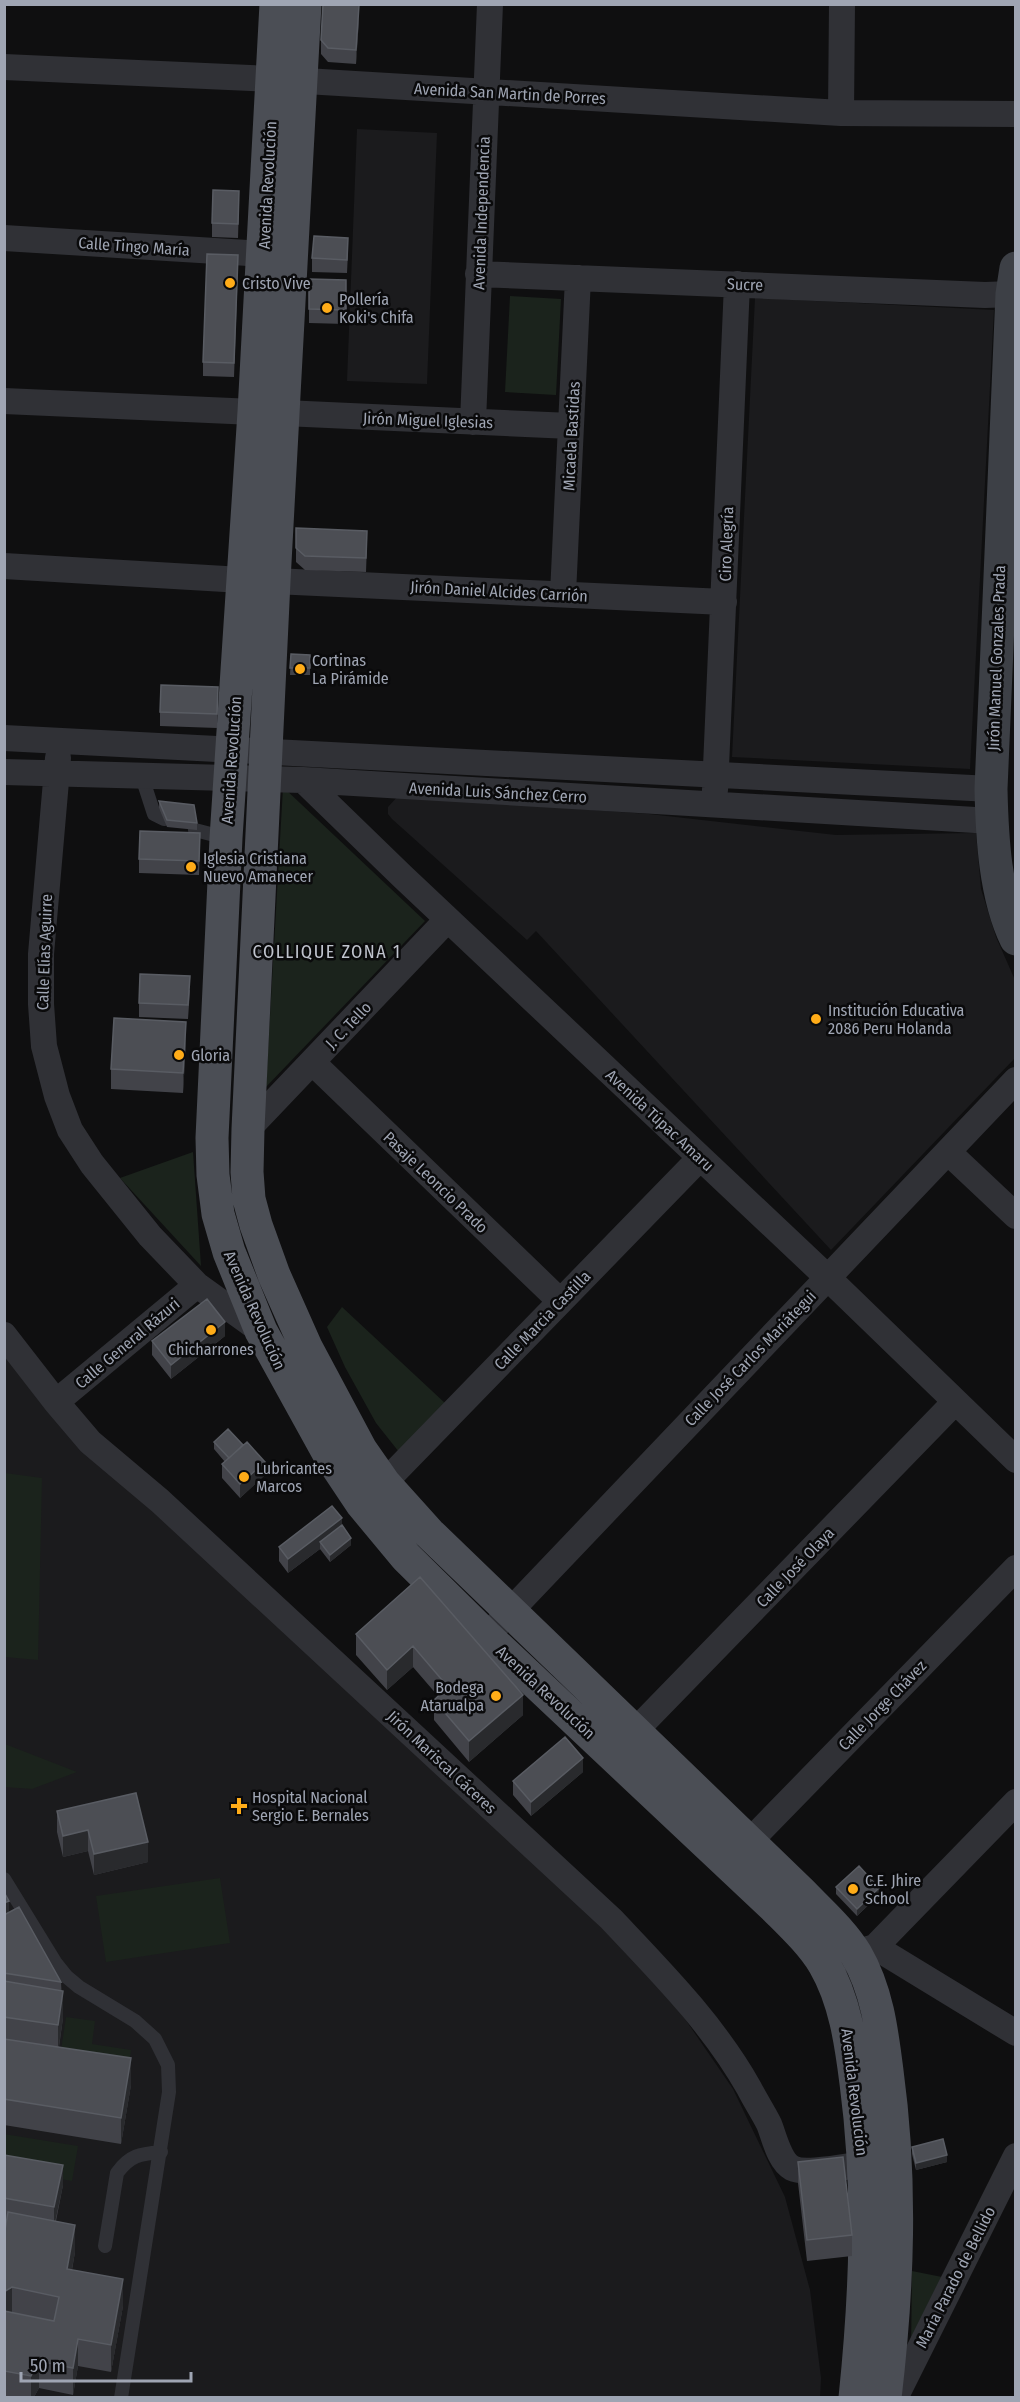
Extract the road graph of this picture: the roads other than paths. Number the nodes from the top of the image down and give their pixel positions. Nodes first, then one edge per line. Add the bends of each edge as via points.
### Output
1 (276, 4) edge
2 (305, 4) edge
3 (490, 4) edge
4 (842, 4) edge
5 (4, 67) edge
6 (286, 80) junction
7 (486, 92) junction
8 (841, 113) junction
9 (1016, 114) edge
10 (4, 238) edge
11 (264, 254) junction
12 (478, 274) junction
13 (578, 278) junction
14 (1014, 281) edge
15 (737, 284) junction
16 (4, 401) edge
17 (269, 413) junction
18 (473, 422) junction
19 (571, 426) junction
20 (4, 566) edge
21 (258, 580) junction
22 (563, 594) junction
23 (724, 602) junction
24 (1006, 654) edge
25 (4, 738) edge
26 (59, 742) junction
27 (231, 764) junction
28 (266, 765) junction
29 (4, 772) edge
30 (716, 773) junction
31 (57, 774) junction
32 (142, 777) junction
33 (303, 780) junction
34 (991, 789) junction
35 (715, 805) junction
36 (164, 819) edge
37 (992, 821) junction
38 (447, 920) junction
39 (1016, 939) edge
40 (312, 1062) junction
41 (1016, 1080) edge
42 (248, 1129) junction
43 (948, 1152) junction
44 (700, 1158) junction
45 (1016, 1216) edge
46 (827, 1277) junction
47 (197, 1285) junction
48 (560, 1301) junction
49 (261, 1331) junction
50 (4, 1335) edge
51 (56, 1402) junction
52 (955, 1402) junction
53 (1016, 1460) edge
54 (384, 1483) junction
55 (1016, 1568) edge
56 (510, 1611) junction
57 (486, 1636) junction
58 (635, 1731) junction
59 (1016, 1802) edge
60 (749, 1842) junction
61 (4, 1880) edge
62 (865, 1950) junction
63 (1016, 2033) edge
64 (160, 2152) junction
65 (1016, 2156) edge
66 (864, 2164) junction
67 (105, 2246) dead end
68 (122, 2397) edge
69 (855, 2397) edge
70 (885, 2397) edge
71 (895, 2397) edge

1 - 6 main road, Avenida Revolución
2 - 6 main road, Avenida Revolución
3 - 7 street, Avenida Independencia
4 - 8 street
5 - 6 street, Avenida San Martin de Porres
6 - 7 street, Avenida San Martin de Porres
6 - 11 main road, Avenida Revolución
6 - 17 main road, Avenida Revolución
7 - 8 street, Avenida San Martin de Porres
7 - 12 street, Avenida Independencia
8 - 9 street, Avenida San Martin de Porres
10 - 11 street, Calle Tingo María
11 - 17 main road, Avenida Revolución
12 - 13 street, Sucre
12 - 18 street, Avenida Independencia
13 - 15 street, Sucre
13 - 19 street, Micaela Bastidas
14 - 15 street, Sucre via 985,295
14 - 24 street, Jirón Manuel Gonzales Prada
15 - 23 street, Ciro Alegría
16 - 17 street, Jirón Miguel Iglesias
17 - 18 street, Jirón Miguel Iglesias
17 - 21 main road, Avenida Revolución
18 - 19 street, Jirón Miguel Iglesias
19 - 22 street, Micaela Bastidas
20 - 21 street, Jirón Daniel Alcides Carrión
21 - 22 street, Jirón Daniel Alcides Carrión
21 - 27 main road, Avenida Revolución
21 - 28 main road, Avenida Revolución
22 - 23 street, Jirón Daniel Alcides Carrión
23 - 30 street, Ciro Alegría
24 - 34 street, Jirón Manuel Gonzales Prada
25 - 26 street, Avenida Luis Sánchez Cerro
26 - 27 street, Avenida Luis Sánchez Cerro
26 - 31 street, Calle Elías Aguirre
27 - 28 street, Avenida Luis Sánchez Cerro
27 - 32 street, Avenida Luis Sánchez Cerro
27 - 49 main road, Avenida Revolución via 211,834 213,1175 218,1214 229,1252
28 - 30 street, Avenida Luis Sánchez Cerro
28 - 33 street, Avenida Luis Sánchez Cerro
28 - 42 main road, Avenida Revolución
29 - 31 street, Avenida Luis Sánchez Cerro
30 - 34 street, Avenida Luis Sánchez Cerro
30 - 35 street, Ciro Alegría
31 - 32 street, Avenida Luis Sánchez Cerro
31 - 47 street, Calle Elías Aguirre via 40,1004 44,1046 57,1096 70,1130 92,1164 150,1236
32 - 36 lane via 154,814
33 - 35 street, Avenida Luis Sánchez Cerro
33 - 38 street, Avenida Túpac Amaru
34 - 37 street, Jirón Manuel Gonzales Prada
35 - 37 street, Avenida Luis Sánchez Cerro
37 - 39 street, Jirón Manuel Gonzales Prada via 1005,907
38 - 40 street, J. C. Tello
38 - 44 street, Avenida Túpac Amaru
40 - 42 street, J. C. Tello
40 - 48 street, Pasaje Leoncio Prado
41 - 43 street, Calle José Carlos Mariátegui
42 - 54 main road, Avenida Revolución via 249,1199 274,1275 333,1401
43 - 45 street
43 - 46 street, Calle José Carlos Mariátegui
44 - 46 street, Avenida Túpac Amaru
44 - 48 street, Calle Marcia Castilla
46 - 52 street, Avenida Túpac Amaru
46 - 56 street, Calle José Carlos Mariátegui
47 - 49 street, Calle Elías Aguirre
47 - 51 street, Calle General Rázuri
48 - 54 street, Calle Marcia Castilla
49 - 57 main road, Avenida Revolución via 300,1404 362,1504 406,1557
50 - 51 street, Jirón Mariscal Cáceres
51 - 66 street, Jirón Mariscal Cáceres via 90,1442 160,1501 611,1919 690,2004 719,2043 745,2081 790,2167 801,2170
52 - 53 street, Avenida Túpac Amaru
52 - 58 street, Calle José Olaya
54 - 56 main road, Avenida Revolución via 429,1533
55 - 60 street, Calle Jorge Chávez
56 - 57 street, Calle José Carlos Mariátegui
56 - 58 main road, Avenida Revolución
57 - 66 main road, Avenida Revolución via 760,1894 824,1964 846,2022
58 - 60 main road, Avenida Revolución
59 - 62 street
60 - 62 main road, Avenida Revolución via 834,1926
61 - 64 lane via 67,1977 135,2021 155,2039 168,2066 169,2092
62 - 63 street
62 - 70 main road, Avenida Revolución via 891,2097 896,2154 897,2256
64 - 67 lane via 138,2154 117,2173
64 - 68 lane
65 - 71 street, María Parado de Bellido
66 - 69 main road, Avenida Revolución via 866,2266

